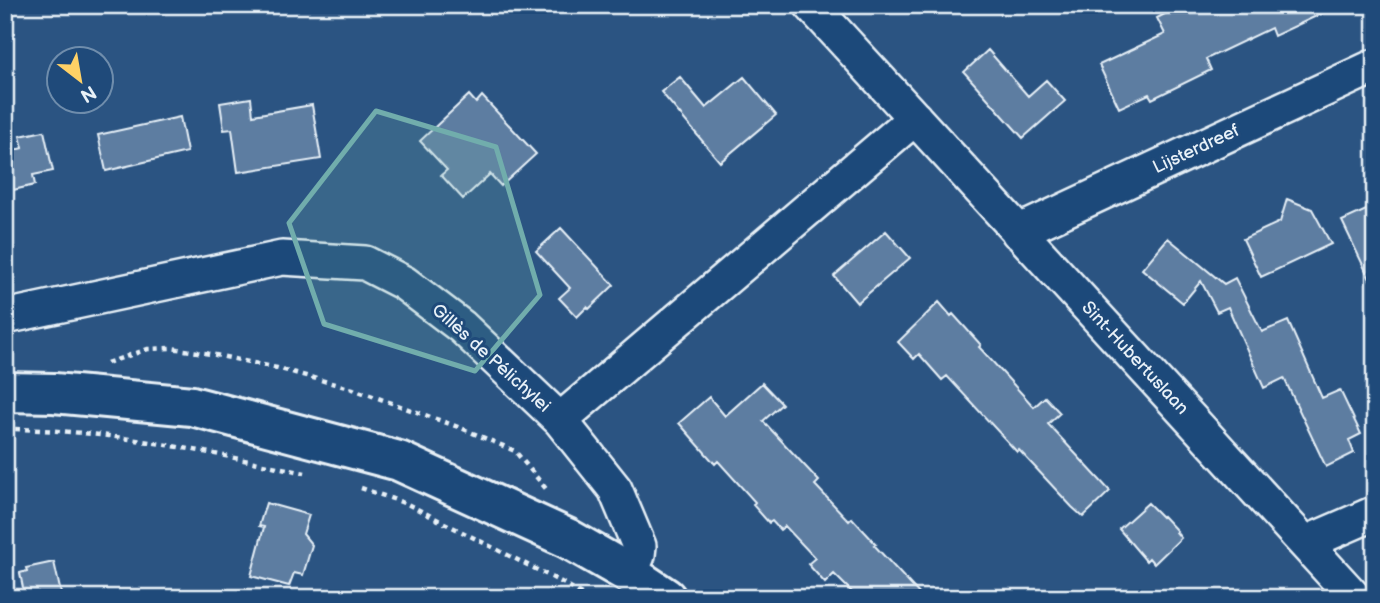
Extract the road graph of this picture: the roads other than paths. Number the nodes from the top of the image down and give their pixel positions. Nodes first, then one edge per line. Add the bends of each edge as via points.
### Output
1 (811, 5) edge
2 (1375, 66) edge
3 (915, 118) junction
4 (1017, 232) junction
5 (5, 317) edge
6 (5, 392) edge
7 (560, 420) junction
8 (1375, 513) edge
9 (1306, 543) junction
10 (630, 575) junction
11 (666, 598) edge
12 (1355, 598) edge

1 - 3 street, Sint-Hubertuslaan
2 - 4 street, Lijsterdreef
3 - 4 street, Sint-Hubertuslaan
3 - 7 street
4 - 9 street, Sint-Hubertuslaan
5 - 7 street, Gillès de Pélichylei via 282,258 365,263 404,283 462,327
6 - 10 main road via 192,406 399,461 567,538
7 - 10 street, Gillès de Pélichylei via 615,489 639,546
8 - 9 street
9 - 12 street, Sint-Hubertuslaan
10 - 11 main road

